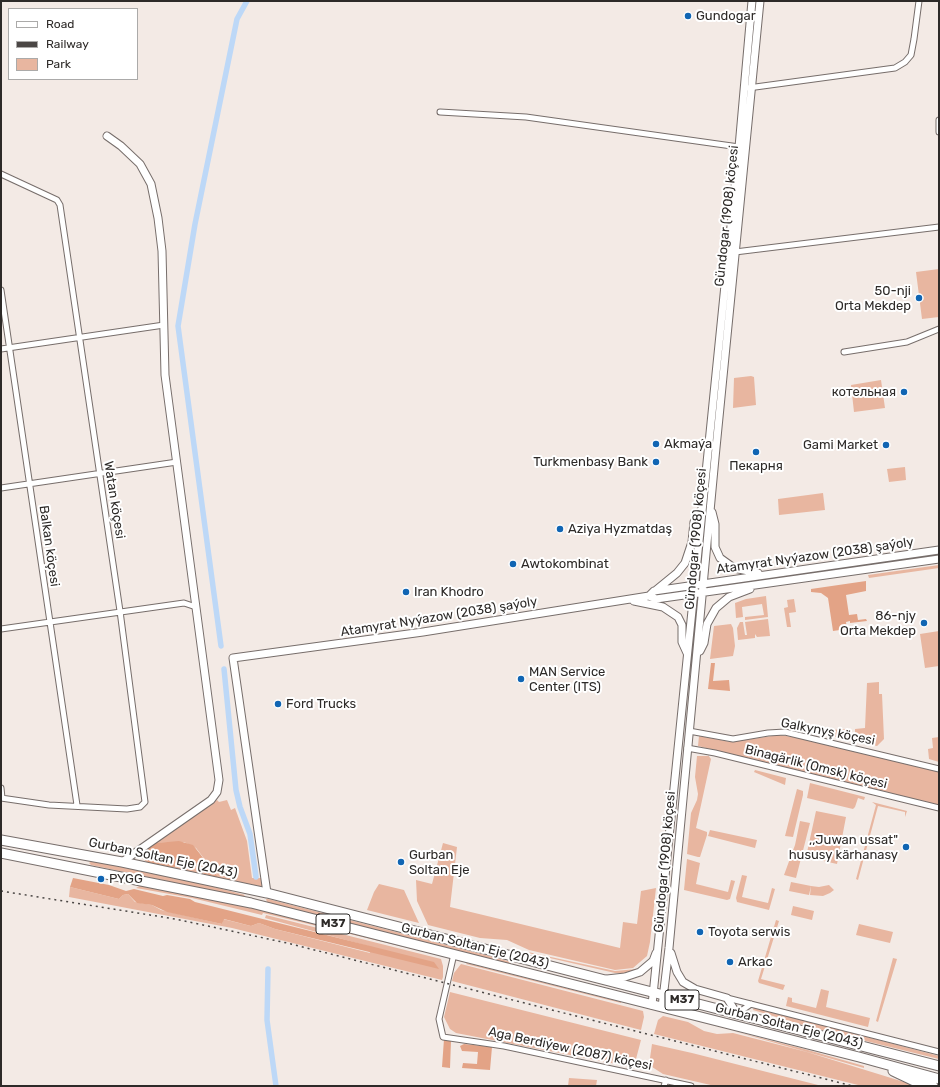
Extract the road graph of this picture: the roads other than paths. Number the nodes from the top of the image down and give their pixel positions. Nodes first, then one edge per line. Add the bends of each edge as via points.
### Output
1 (752, 1) edge
2 (760, 1) edge
3 (919, 1) edge
4 (744, 88) junction
5 (752, 88) junction
6 (440, 112) dead end
7 (939, 120) edge
8 (939, 132) edge
9 (107, 136) dead end
10 (739, 147) junction
11 (1, 174) edge
12 (939, 227) edge
13 (732, 252) junction
14 (1, 290) edge
15 (164, 325) junction
16 (939, 329) edge
17 (79, 337) junction
18 (9, 348) junction
19 (1, 349) edge
20 (844, 352) dead end
21 (177, 462) junction
22 (98, 474) junction
23 (29, 484) junction
24 (1, 488) edge
25 (711, 507) junction
26 (702, 508) junction
27 (939, 550) edge
28 (939, 559) edge
29 (766, 575) junction
30 (704, 584) junction
31 (766, 584) junction
32 (694, 585) junction
33 (703, 593) junction
34 (651, 594) junction
35 (694, 594) junction
36 (628, 599) junction
37 (196, 607) junction
38 (120, 611) junction
39 (49, 622) junction
40 (1, 629) edge
41 (688, 655) junction
42 (697, 656) junction
43 (689, 731) junction
44 (678, 746) junction
45 (687, 748) junction
46 (939, 769) edge
47 (1, 788) edge
48 (2, 798) edge
49 (77, 805) junction
50 (939, 808) edge
51 (1, 840) edge
52 (54, 849) junction
53 (1, 853) edge
54 (91, 856) junction
55 (122, 862) junction
56 (52, 863) junction
57 (88, 871) junction
58 (267, 893) junction
59 (658, 948) junction
60 (670, 948) junction
61 (454, 954) junction
62 (599, 979) junction
63 (653, 993) junction
64 (664, 996) junction
65 (727, 998) junction
66 (751, 1004) junction
67 (652, 1005) junction
68 (662, 1008) junction
69 (737, 1014) junction
70 (939, 1052) edge
71 (874, 1061) junction
72 (939, 1066) edge
73 (939, 1079) edge
74 (666, 1080) junction
75 (664, 1086) edge
76 (691, 1086) edge
77 (933, 1086) edge

1 - 4 main road, Gündogar (1908) köçesi
2 - 5 main road, Gündogar (1908) köçesi
3 - 5 street via 911,55 895,68
4 - 5 street
4 - 10 main road, Gündogar (1908) köçesi
5 - 13 main road, Gündogar (1908) köçesi
6 - 10 street via 526,117
7 - 8 street
9 - 15 main road via 135,158 151,184 161,236
10 - 13 main road, Gündogar (1908) köçesi
11 - 17 street, Watan köçesi via 57,200 60,205
12 - 13 street
13 - 25 main road, Gündogar (1908) köçesi
13 - 26 main road, Gündogar (1908) köçesi
14 - 18 street, Balkan köçesi
15 - 17 street
15 - 21 main road via 165,375
16 - 20 street via 907,342
17 - 18 street
17 - 22 street, Watan köçesi
18 - 19 street
18 - 23 street, Balkan köçesi
21 - 22 street
21 - 37 main road
22 - 23 street
22 - 38 street, Watan köçesi
23 - 24 street
23 - 39 street, Balkan köçesi
25 - 29 main road via 715,524 715,548 720,558 734,568
25 - 30 main road, Gündogar (1908) köçesi
26 - 32 main road, Gündogar (1908) köçesi
26 - 34 main road via 694,522 692,542 685,563
27 - 29 main road, Atamyrat Nyýazow (2038) şaýoly
28 - 31 main road, Atamyrat Nyýazow (2038) şaýoly
29 - 30 main road, Atamyrat Nyýazow (2038) şaýoly
30 - 32 main road, Atamyrat Nyýazow (2038) şaýoly
30 - 33 main road, Gündogar (1908) köçesi
31 - 33 main road, Atamyrat Nyýazow (2038) şaýoly
31 - 42 main road via 737,594 716,608 707,624 704,644
32 - 34 main road, Atamyrat Nyýazow (2038) şaýoly
32 - 35 main road, Gündogar (1908) köçesi
33 - 35 main road, Atamyrat Nyýazow (2038) şaýoly
33 - 42 main road, Gündogar (1908) köçesi
34 - 35 main road, Atamyrat Nyýazow (2038) şaýoly via 656,599
34 - 36 main road, Atamyrat Nyýazow (2038) şaýoly
35 - 41 main road, Gündogar (1908) köçesi
36 - 41 main road via 663,607 674,614 682,625 682,642
36 - 58 main road, Atamyrat Nyýazow (2038) şaýoly via 423,632 234,658
37 - 38 street via 184,603
37 - 55 main road via 219,780 218,789 211,800
38 - 39 street
38 - 49 street, Watan köçesi via 145,799 143,806 133,809
39 - 40 street
39 - 49 street, Balkan köçesi
41 - 44 main road, Gündogar (1908) köçesi
42 - 43 main road, Gündogar (1908) köçesi
43 - 45 main road, Gündogar (1908) köçesi
43 - 46 street, Galkynyş köçesi via 733,739 785,732
44 - 45 main road
44 - 59 main road, Gündogar (1908) köçesi
45 - 50 street, Binagärlik (Omsk) köçesi
45 - 60 main road, Gündogar (1908) köçesi
47 - 48 street
48 - 49 street via 49,805
51 - 52 highway, Gurban Soltan Eje (2043) / M37
52 - 54 highway, Gurban Soltan Eje (2043) / M37
52 - 56 highway via 55,859
53 - 56 highway, Gurban Soltan Eje (2043) / M37
54 - 55 highway, Gurban Soltan Eje (2043) / M37
54 - 57 highway via 86,860
55 - 58 highway, Gurban Soltan Eje (2043) / M37
56 - 57 highway, Gurban Soltan Eje (2043) / M37
57 - 61 highway, Gurban Soltan Eje (2043) / M37 via 250,903
58 - 62 highway, Gurban Soltan Eje (2043) / M37
59 - 62 main road via 653,961 640,972 625,978
59 - 63 main road, Gündogar (1908) köçesi
60 - 64 main road, Gündogar (1908) köçesi
60 - 65 main road via 674,965 683,982 695,990
61 - 67 highway, Gurban Soltan Eje (2043) / M37
61 - 74 street, Aga Berdiýew (2087) köçesi via 439,1019 443,1037 504,1046
62 - 63 highway, Gurban Soltan Eje (2043) / M37
63 - 64 highway, Gurban Soltan Eje (2043) / M37
63 - 67 main road, Gündogar (1908) köçesi
64 - 68 main road, Gündogar (1908) köçesi
64 - 69 highway, Gurban Soltan Eje (2043) / M37
65 - 66 street
65 - 69 main road
66 - 69 street, Gurban Soltan Eje (2043)
66 - 70 street
67 - 68 highway, Gurban Soltan Eje (2043) / M37
68 - 71 highway, Gurban Soltan Eje (2043) / M37
69 - 72 highway, Gurban Soltan Eje (2043) / M37
71 - 73 highway, Gurban Soltan Eje (2043) / M37
71 - 77 highway via 914,1081
74 - 75 street
74 - 76 street, Aga Berdiýew (2087) köçesi

